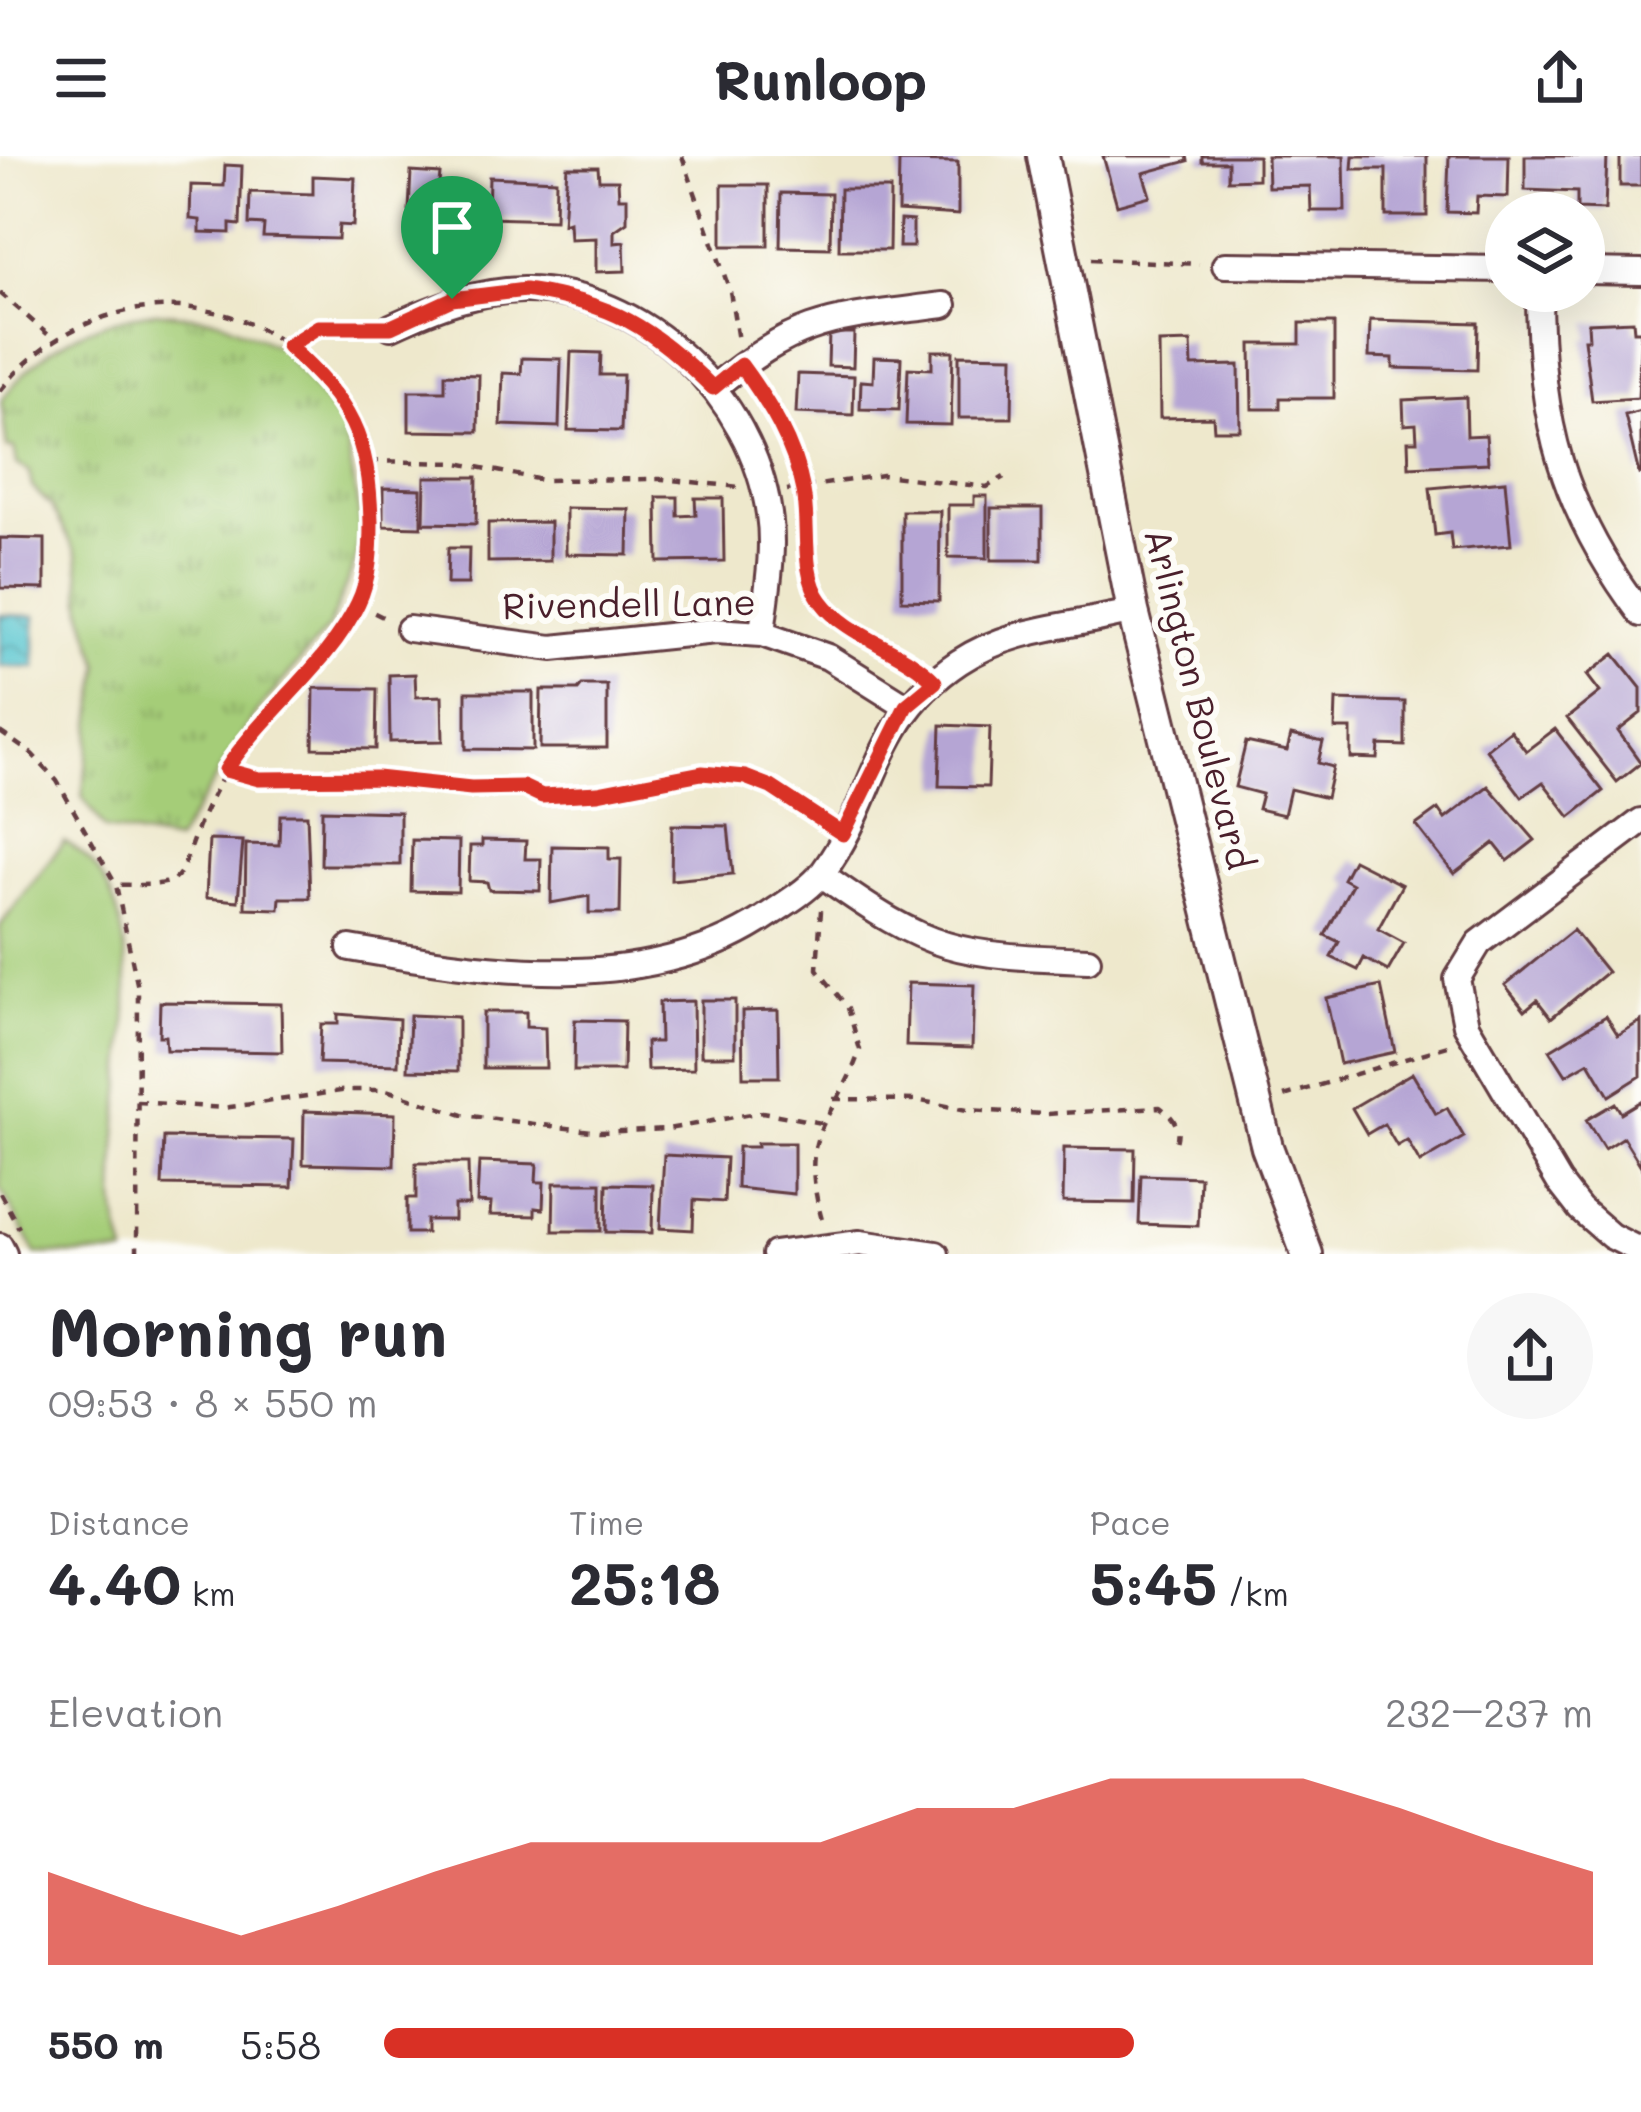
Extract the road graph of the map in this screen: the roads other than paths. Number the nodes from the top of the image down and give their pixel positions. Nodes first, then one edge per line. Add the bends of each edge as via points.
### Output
1 (1043, 156) edge
2 (1225, 265) road end
3 (1485, 269) edge
4 (1605, 271) edge
5 (1641, 272) edge
6 (944, 305) dead end
7 (1539, 312) edge
8 (391, 327) road end
9 (713, 388) junction
10 (1133, 611) junction
11 (1641, 614) edge
12 (409, 629) road end
13 (762, 634) junction
14 (906, 706) junction
15 (1641, 821) edge
16 (821, 874) junction
17 (350, 949) dead end
18 (1088, 960) dead end
19 (1641, 1251) edge
20 (775, 1254) edge
21 (936, 1254) edge
22 (1307, 1254) edge

1 - 10 street, Arlington Boulevard
2 - 3 street
4 - 5 street
6 - 9 street via 818,321 778,338
7 - 11 street via 1539,376 1555,452 1588,531
8 - 9 street via 452,299 525,290 582,298 652,332
9 - 13 street via 745,436 764,490 771,541
10 - 14 street via 1006,638 956,664
10 - 22 street, Arlington Boulevard via 1256,1105
12 - 13 street, Rivendell Lane via 552,648 716,631
13 - 14 street, Rivendell Lane via 828,657
14 - 16 street
15 - 19 street via 1479,943 1457,979 1460,1012 1580,1209
16 - 17 street via 744,932 662,964 478,966
16 - 18 street via 932,944 984,956
20 - 21 street via 860,1243

